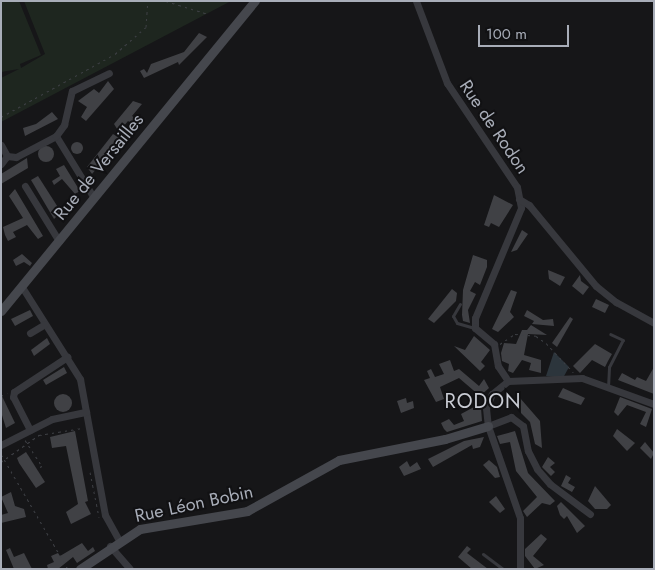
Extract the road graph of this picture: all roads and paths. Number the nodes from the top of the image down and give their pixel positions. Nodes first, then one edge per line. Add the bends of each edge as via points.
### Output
1 (148, 1) edge
2 (166, 1) edge
3 (255, 1) edge
4 (416, 1) edge
5 (208, 14) dead end
6 (109, 73) dead end
7 (1, 116) edge
8 (56, 136) junction
9 (1, 145) edge
10 (7, 156) junction
11 (1, 164) edge
12 (25, 186) dead end
13 (94, 198) junction
14 (519, 198) junction
15 (59, 241) junction
16 (22, 287) junction
17 (460, 304) dead end
18 (1, 311) edge
19 (654, 323) edge
20 (45, 324) junction
21 (475, 328) junction
22 (30, 332) dead end
23 (610, 334) dead end
24 (496, 348) junction
25 (67, 358) junction
26 (576, 379) junction
27 (508, 381) junction
28 (608, 388) junction
29 (654, 404) edge
30 (86, 412) junction
31 (488, 426) junction
32 (30, 430) junction
33 (22, 435) junction
34 (84, 437) dead end
35 (1, 445) edge
36 (28, 446) junction
37 (1, 454) edge
38 (5, 460) junction
39 (1, 462) edge
40 (89, 466) dead end
41 (38, 468) dead end
42 (590, 514) dead end
43 (102, 522) dead end
44 (119, 540) junction
45 (110, 546) junction
46 (483, 554) dead end
47 (68, 569) edge
48 (80, 569) edge
49 (130, 569) edge
50 (503, 569) edge
51 (520, 569) edge

1 - 7 path via 146,27 115,54
2 - 5 path
3 - 13 street, Rue de Versailles
4 - 14 street, Rue de Rodon via 447,83 516,187
6 - 8 street via 72,92 64,125
8 - 10 street via 16,156
8 - 13 street
9 - 10 street
10 - 11 street
12 - 15 street
13 - 15 street, Rue de Versailles
14 - 19 street via 529,205 596,286 616,302
14 - 21 street, Rue de Rodon via 521,208 475,318
15 - 16 street, Rue de Versailles
16 - 18 street, Rue de Versailles
16 - 20 street
17 - 21 lane via 453,316 457,323
20 - 22 street
20 - 25 street
21 - 24 street
23 - 28 lane via 623,340 609,368
24 - 26 path via 515,334 540,338 559,355
24 - 27 street via 498,366
25 - 30 street via 80,379
25 - 32 street via 14,392 13,397
26 - 27 street
26 - 28 street
27 - 31 street via 492,394 486,408
28 - 29 street
30 - 32 street via 52,419
30 - 44 street via 105,515
31 - 42 street via 510,417 523,426 528,451 538,469 550,484
31 - 44 street, Rue Léon Bobin via 445,439 339,460 248,511 156,525
31 - 51 street via 520,518
32 - 33 street
33 - 35 street
33 - 36 path
34 - 36 path via 82,427 39,435
36 - 38 path
36 - 41 path via 42,466
37 - 38 path
38 - 39 path
38 - 47 path
40 - 43 path
44 - 45 street, Rue Léon Bobin
45 - 48 street, Rue Léon Bobin
45 - 49 street
46 - 50 lane

